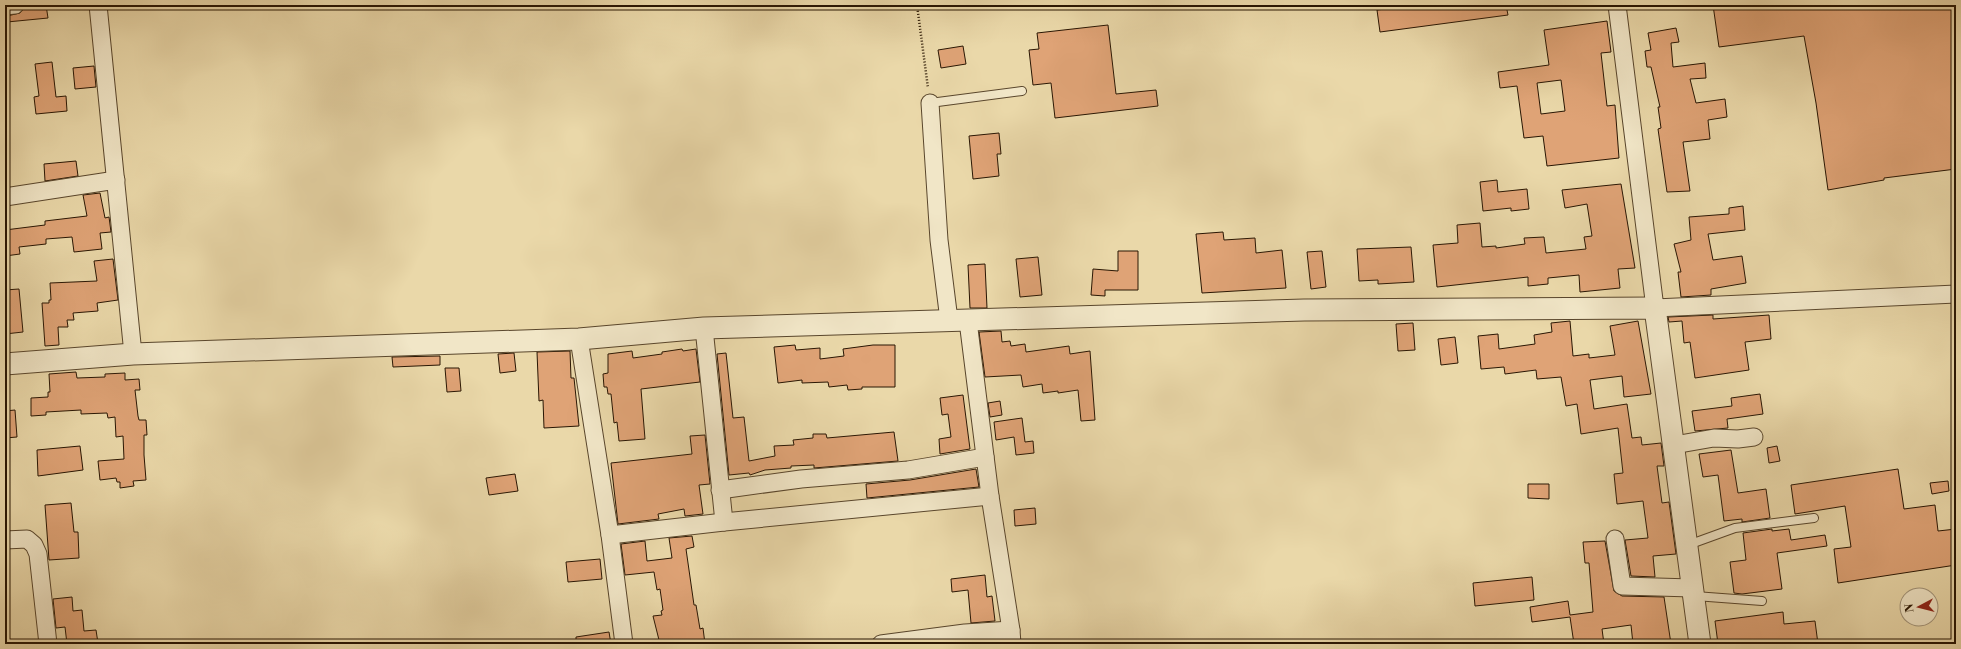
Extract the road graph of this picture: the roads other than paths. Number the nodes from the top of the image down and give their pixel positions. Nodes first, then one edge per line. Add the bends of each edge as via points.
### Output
1 (14, 5) edge
2 (98, 5) edge
3 (1617, 5) edge
4 (5, 6) edge
5 (1022, 91) dead end
6 (930, 103) joint
7 (116, 180) junction
8 (5, 197) edge
9 (1956, 294) edge
10 (1655, 308) junction
11 (959, 321) junction
12 (704, 328) junction
13 (579, 339) junction
14 (133, 354) junction
15 (5, 364) edge
16 (1754, 437) dead end
17 (1674, 445) junction
18 (985, 457) junction
19 (720, 490) junction
20 (990, 496) junction
21 (1814, 518) dead end
22 (724, 522) junction
23 (610, 535) junction
24 (1615, 539) dead end
25 (5, 540) edge
26 (1687, 546) junction
27 (1693, 592) junction
28 (1762, 601) dead end
29 (1011, 637) edge
30 (48, 644) edge
31 (624, 644) edge
32 (881, 644) edge
33 (1700, 644) edge

1 - 4 street
2 - 7 street
3 - 10 street
5 - 6 lane
6 - 11 street via 938,240
7 - 8 street
7 - 14 street
9 - 10 street
10 - 11 street via 1304,310
10 - 17 street
11 - 12 street
11 - 18 street
12 - 13 street
12 - 19 street
13 - 14 street
13 - 23 street
14 - 15 street
16 - 17 street via 1738,440 1714,438
17 - 26 street
18 - 19 street via 908,470 801,479
18 - 20 street
19 - 22 street
20 - 22 street
20 - 29 street
21 - 26 lane via 1735,528
22 - 23 street
23 - 31 street
24 - 27 street via 1622,586
25 - 30 street via 27,539 34,545 38,554
26 - 27 street
27 - 28 lane
27 - 33 street
29 - 32 street via 965,633

